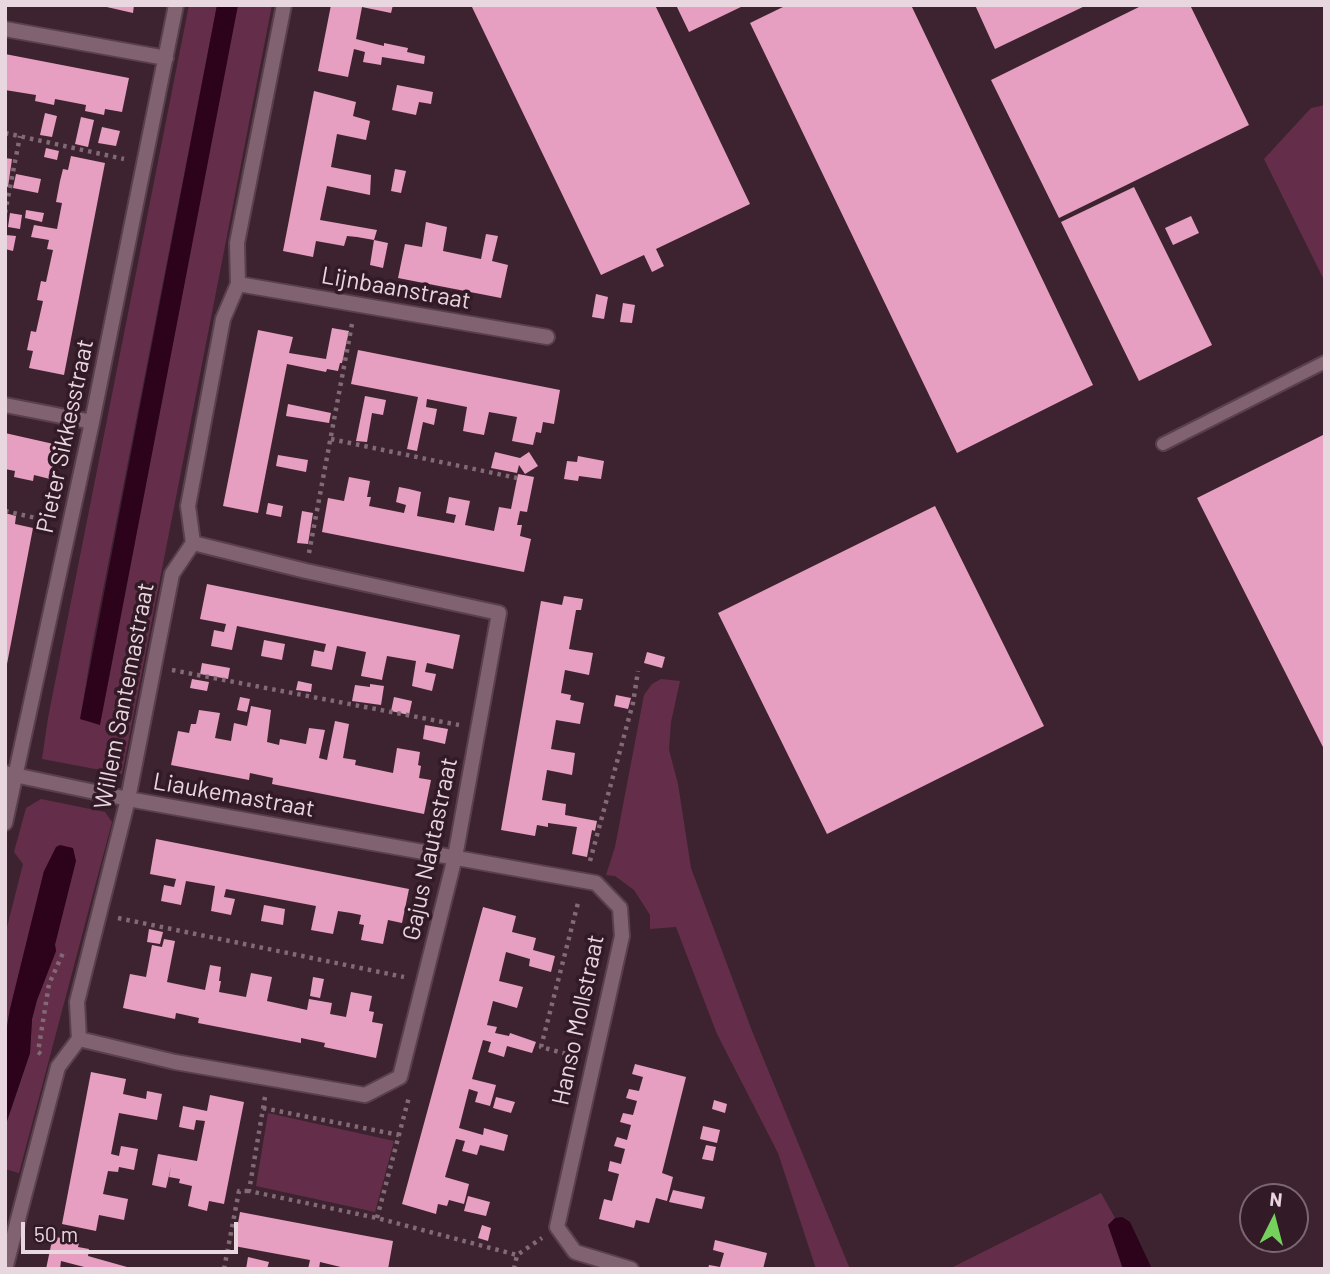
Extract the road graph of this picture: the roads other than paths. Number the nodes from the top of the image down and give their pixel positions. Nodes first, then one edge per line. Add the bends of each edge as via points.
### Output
1 (176, 5) edge
2 (284, 5) edge
3 (5, 29) edge
4 (166, 58) junction
5 (238, 284) junction
6 (547, 337) dead end
7 (1325, 362) edge
8 (5, 404) edge
9 (92, 422) junction
10 (1163, 444) dead end
11 (193, 543) junction
12 (11, 774) edge
13 (128, 800) junction
14 (5, 822) edge
15 (455, 857) junction
16 (79, 1039) junction
17 (5, 1269) edge
18 (631, 1269) edge

1 - 4 street, Pieter Sikkesstraat
2 - 5 street via 237,243
3 - 4 street
4 - 9 street, Pieter Sikkesstraat
5 - 6 street, Lijnbaanstraat
5 - 11 street via 223,319 188,506
7 - 10 lane
8 - 9 street
9 - 12 street, Pieter Sikkesstraat
11 - 13 street, Willem Santemastraat via 172,574
11 - 15 street, Gajus Nautastraat via 499,612
12 - 13 street, Liaukemastraat
12 - 14 street, Pieter Sikkesstraat
13 - 15 street, Liaukemastraat
13 - 16 street, Willem Santemastraat via 77,1002
15 - 16 street, Gajus Nautastraat via 400,1077 365,1096 176,1062
15 - 18 street, Hanso Mollstraat via 596,883 620,908 622,936 557,1227 575,1252
16 - 17 street via 58,1067

